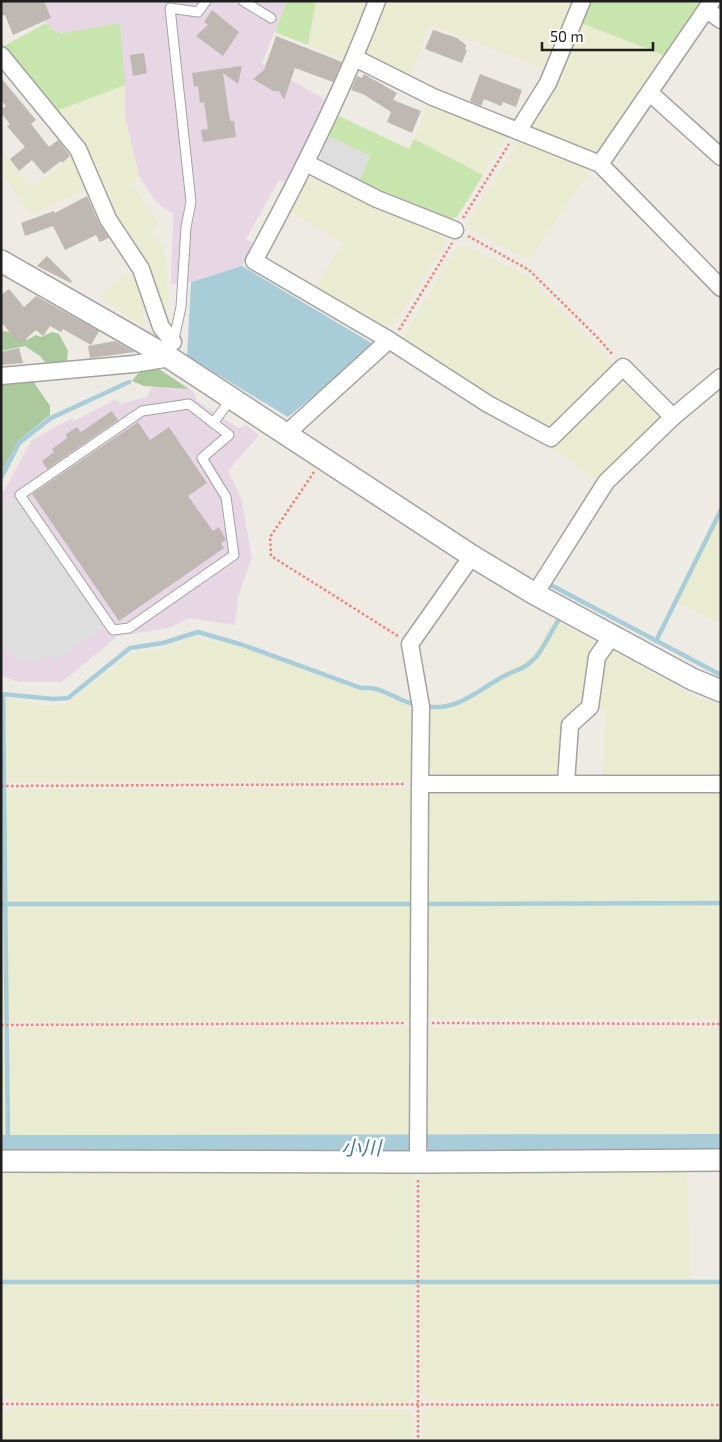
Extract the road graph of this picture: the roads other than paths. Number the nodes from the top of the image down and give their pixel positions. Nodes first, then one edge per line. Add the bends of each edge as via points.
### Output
1 (206, 1) edge
2 (243, 1) edge
3 (377, 1) edge
4 (582, 1) edge
5 (713, 10) edge
6 (271, 18) dead end
7 (355, 58) junction
8 (4, 64) edge
9 (650, 93) junction
10 (518, 131) junction
11 (721, 157) edge
12 (306, 163) junction
13 (600, 164) junction
14 (456, 230) road end
15 (1, 261) edge
16 (721, 288) edge
17 (389, 340) junction
18 (171, 350) junction
19 (1, 376) edge
20 (721, 377) edge
21 (232, 398) junction
22 (673, 417) junction
23 (213, 423) junction
24 (287, 434) junction
25 (472, 556) junction
26 (535, 594) junction
27 (612, 636) junction
28 (721, 692) edge
29 (566, 783) junction
30 (420, 784) junction
31 (721, 784) edge
32 (1, 1160) edge
33 (721, 1160) edge
34 (418, 1162) junction

1 - 18 lane via 198,12 170,8 191,202 186,227 181,307
2 - 6 lane
3 - 7 street
4 - 10 street via 548,83
5 - 9 street
7 - 10 street via 433,97
7 - 12 street
8 - 18 street via 78,149 108,220 141,269
9 - 11 street
9 - 13 street
10 - 13 street
12 - 14 street via 377,199
12 - 17 street via 254,261
13 - 16 street
15 - 18 street
17 - 22 street via 488,404 551,438 622,367
17 - 24 street
18 - 19 street via 134,364
18 - 21 street
20 - 22 street
21 - 23 lane
21 - 24 street
22 - 26 street via 606,482
23 - 23 lane via 189,404 142,411 20,495 113,630 129,628 234,555 226,497 202,458 229,435
24 - 25 street
25 - 26 street
25 - 30 street via 410,644 421,706
26 - 27 street
27 - 28 street
27 - 29 street via 597,657 590,707 570,725
29 - 30 street
29 - 31 street
30 - 34 street
32 - 34 street
33 - 34 street

